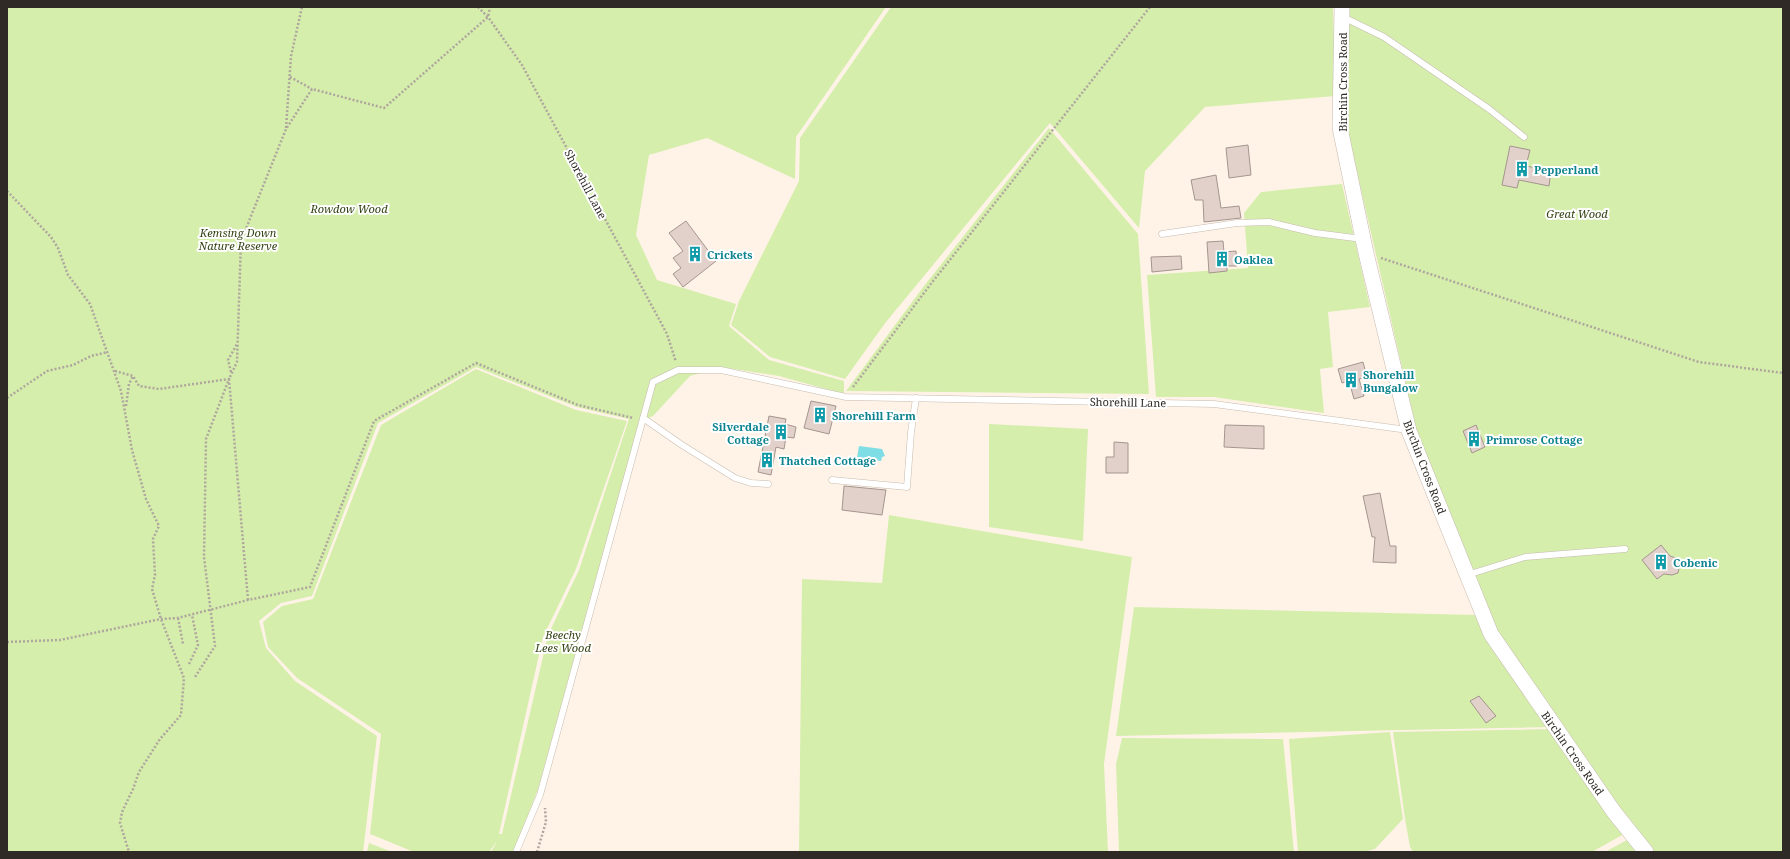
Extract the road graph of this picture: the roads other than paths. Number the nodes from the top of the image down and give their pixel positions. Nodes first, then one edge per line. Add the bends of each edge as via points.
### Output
1 (1341, 12) edge
2 (1524, 137) dead end
3 (1162, 234) dead end
4 (1364, 246) junction
5 (916, 398) junction
6 (643, 419) junction
7 (1409, 431) junction
8 (832, 480) dead end
9 (768, 484) dead end
10 (1625, 550) dead end
11 (1467, 575) junction
12 (516, 852) edge
13 (1646, 852) edge

1 - 2 lane via 1384,37
1 - 4 street, Birchin Cross Road via 1340,128
3 - 4 lane via 1237,223 1269,222
4 - 7 street, Birchin Cross Road
5 - 6 lane, Shorehill Lane via 846,397 721,370 678,370 653,382
5 - 7 lane, Shorehill Lane via 1214,404
5 - 8 lane via 910,432 907,487
6 - 9 lane via 735,478 751,483
6 - 12 lane via 540,794
7 - 11 street, Birchin Cross Road
10 - 11 lane via 1525,557
11 - 13 street, Birchin Cross Road via 1491,634 1614,812

